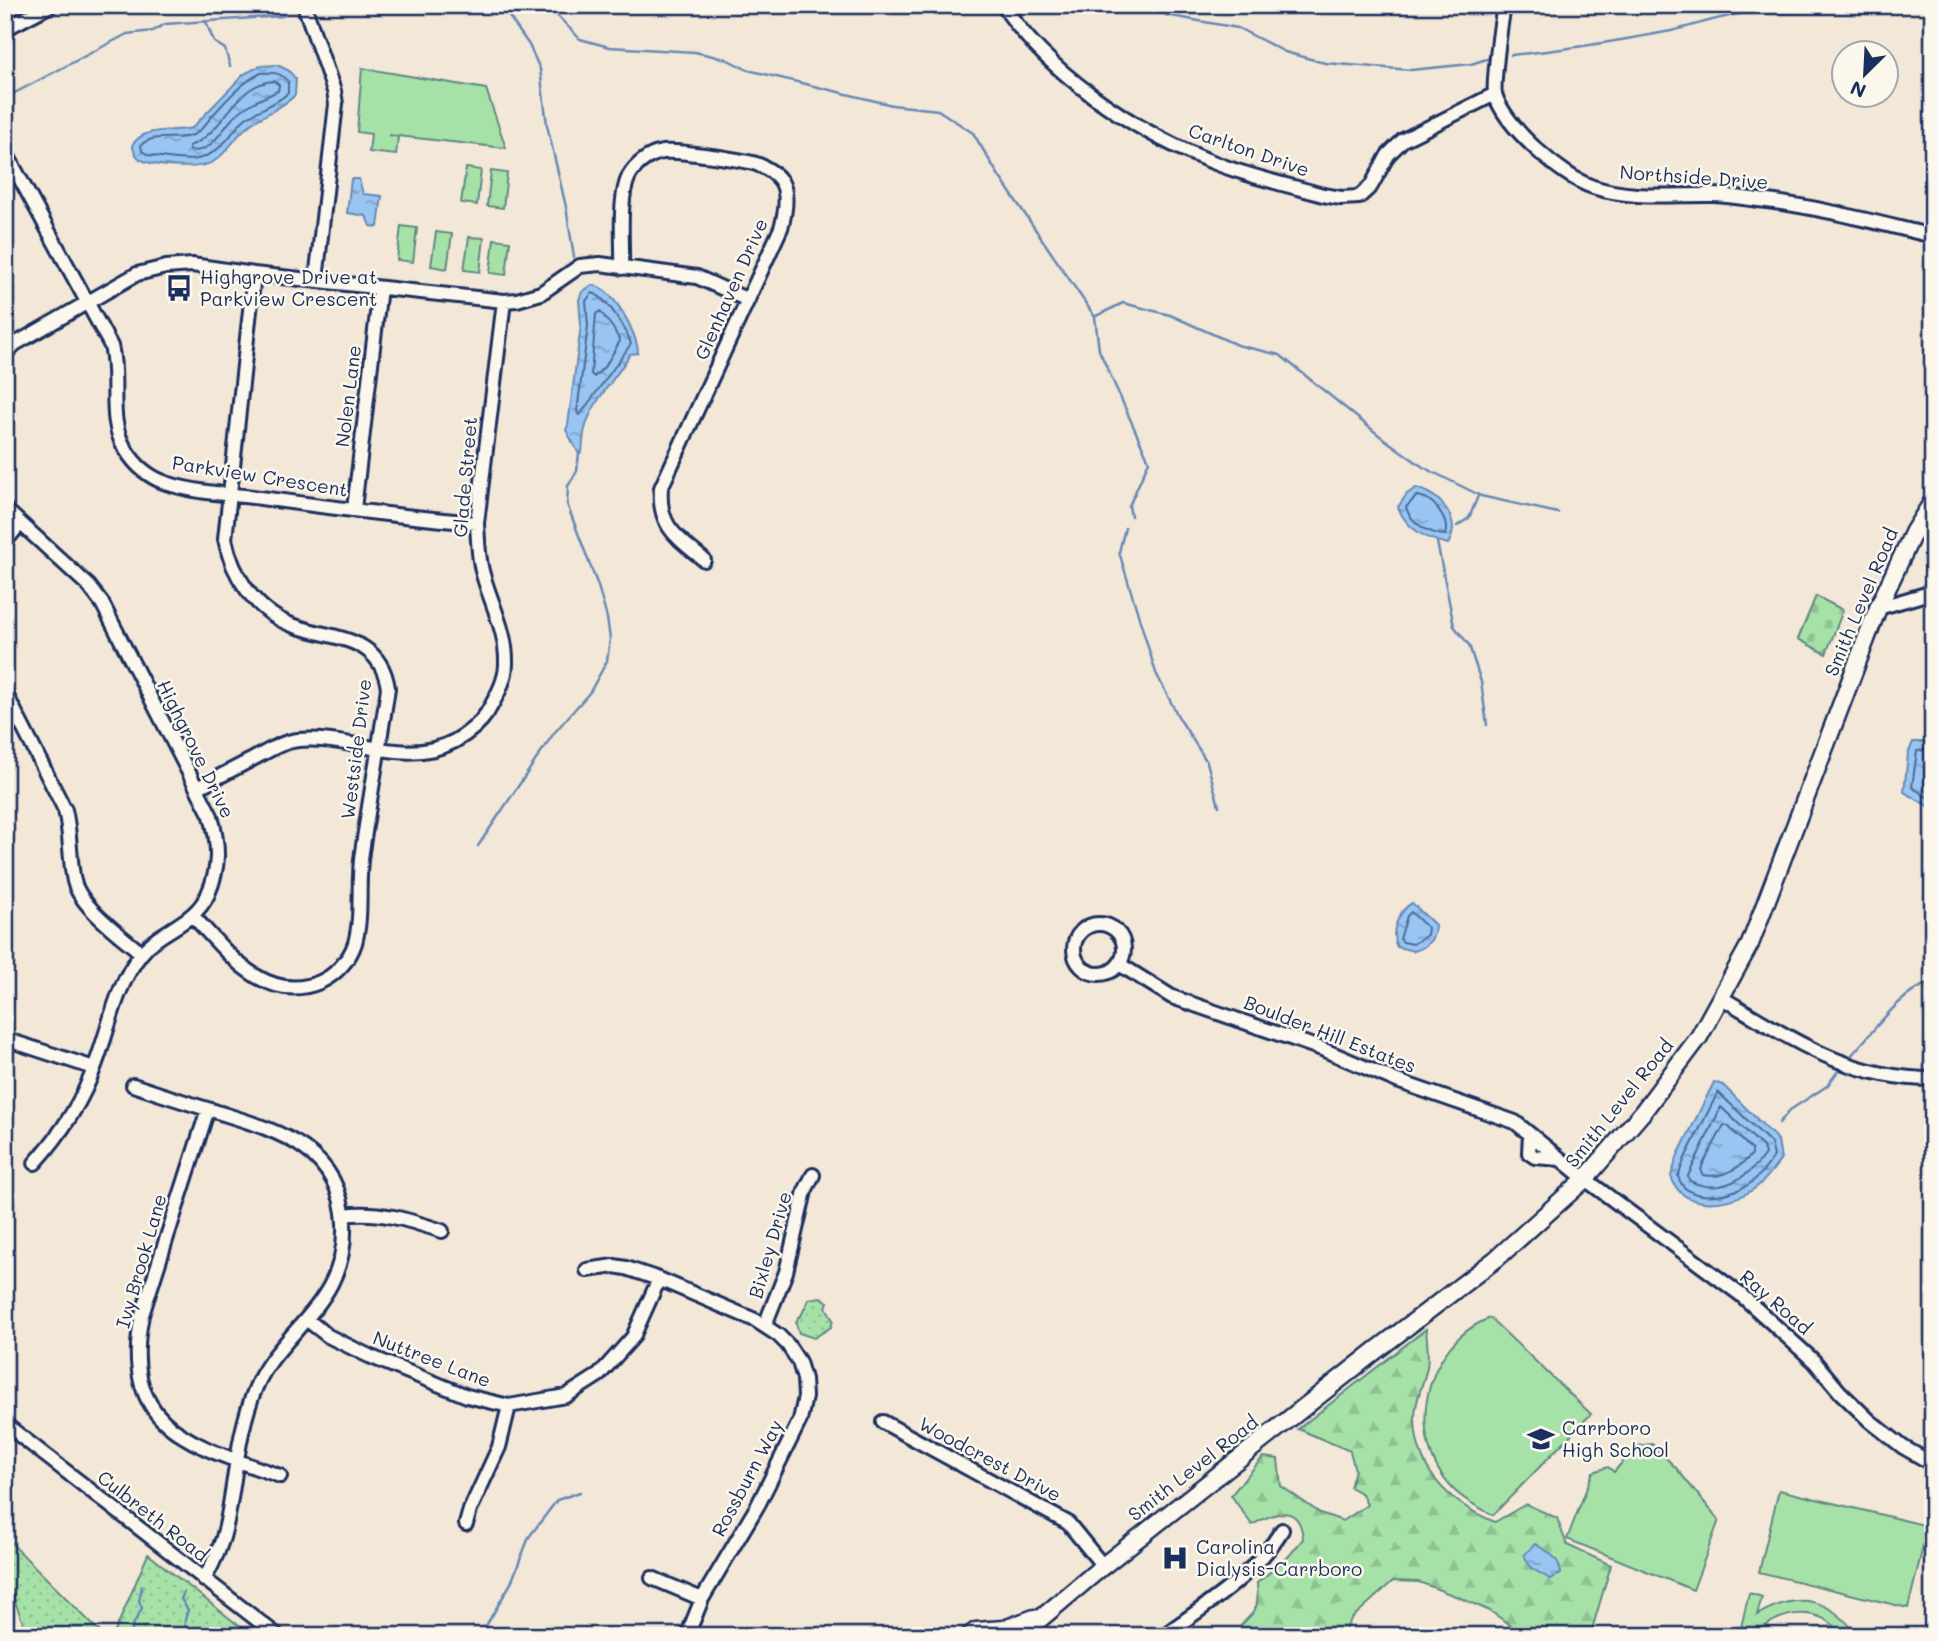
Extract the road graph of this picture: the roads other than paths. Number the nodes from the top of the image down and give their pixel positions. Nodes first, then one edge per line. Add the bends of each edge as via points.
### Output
1 (304, 5) edge
2 (1003, 5) edge
3 (1505, 5) edge
4 (43, 7) edge
5 (5, 29) edge
6 (1495, 94) junction
7 (5, 151) edge
8 (1933, 236) edge
9 (622, 268) junction
10 (254, 274) junction
11 (316, 280) junction
12 (380, 288) junction
13 (748, 300) junction
14 (87, 301) junction
15 (504, 301) junction
16 (5, 354) edge
17 (229, 494) junction
18 (1933, 501) edge
19 (5, 509) edge
20 (354, 509) junction
21 (477, 523) junction
22 (20, 524) junction
23 (5, 542) edge
24 (704, 560) dead end
25 (1933, 592) edge
26 (1878, 608) junction
27 (5, 692) edge
28 (378, 749) junction
29 (197, 788) junction
30 (193, 916) junction
31 (141, 953) junction
32 (1119, 964) junction
33 (1722, 998) junction
34 (5, 1039) edge
35 (94, 1068) junction
36 (1933, 1079) edge
37 (133, 1085) dead end
38 (208, 1109) junction
39 (35, 1163) dead end
40 (813, 1175) dead end
41 (1585, 1179) junction
42 (344, 1215) junction
43 (442, 1231) dead end
44 (587, 1270) dead end
45 (659, 1279) junction
46 (306, 1319) junction
47 (765, 1325) junction
48 (509, 1406) junction
49 (883, 1422) dead end
50 (5, 1424) edge
51 (236, 1460) junction
52 (1933, 1464) edge
53 (280, 1475) dead end
54 (466, 1524) dead end
55 (1282, 1530) dead end
56 (1103, 1566) junction
57 (652, 1577) dead end
58 (205, 1580) junction
59 (702, 1599) junction
60 (1046, 1614) junction
61 (995, 1633) edge
62 (278, 1636) edge
63 (687, 1636) edge
64 (969, 1636) edge
65 (1020, 1636) edge
66 (1163, 1636) edge

1 - 11 street via 335,104
2 - 6 street, Carlton Drive via 1036,47 1087,90 1144,128 1206,159 1324,195 1359,197 1403,140
3 - 6 street
4 - 5 street
6 - 8 street, Northside Drive via 1540,153 1561,171 1593,187 1640,195 1718,195 1770,202
7 - 14 street, Parkview Crescent
9 - 13 street via 697,277
9 - 13 street, Glenhaven Drive via 626,184 646,158 661,152 757,164 781,181 786,211
9 - 15 street via 580,267 541,293
10 - 11 street
10 - 14 street via 192,265 166,267 136,274
10 - 17 street, Westside Drive
11 - 12 street
12 - 15 street
12 - 20 street, Nolen Lane
13 - 24 street, Glenhaven Drive via 661,488 660,506 671,531
14 - 16 street
14 - 17 street, Parkview Crescent via 111,346 117,433 131,458 148,474 168,483
15 - 21 street, Glade Street
17 - 20 street, Parkview Crescent
17 - 28 street, Westside Drive via 228,555 253,598 291,625 362,646 385,671 388,688
18 - 26 main road, Smith Level Road
19 - 22 street, Highgrove Drive
20 - 21 street, Parkview Crescent
21 - 28 street, Glade Street via 482,571 505,645 501,685 482,721 442,748 420,752
22 - 23 street
22 - 29 street, Highgrove Drive via 102,603
25 - 26 street
26 - 33 main road, Smith Level Road via 1755,932
27 - 31 street via 65,810 79,893
28 - 29 street, Glade Street via 296,740
28 - 30 street, Westside Drive via 361,856 354,945 345,963 329,978 303,988 282,988 262,979 242,968
29 - 30 street, Highgrove Drive via 211,817 219,854 209,892
30 - 31 street, Highgrove Drive
31 - 35 street, Highgrove Drive via 125,976
32 - 32 street via 1124,949 1114,929 1100,924 1080,933 1074,948 1084,968 1099,974
32 - 41 street, Boulder Hill Estates via 1172,997 1516,1122
33 - 36 street via 1839,1063 1879,1074
33 - 41 main road, Smith Level Road via 1642,1113
34 - 35 street
35 - 39 street, Highgrove Drive via 72,1115
37 - 38 street
38 - 42 street via 274,1129 305,1148 330,1177
38 - 51 street, Ivy Brook Lane via 142,1315 137,1355 139,1376 162,1420 185,1439
40 - 47 street, Bixley Drive via 786,1272
41 - 52 street, Ray Road via 1741,1295 1814,1360 1870,1421
41 - 56 main road, Smith Level Road via 1496,1259
42 - 43 street via 385,1215
42 - 46 street via 345,1236 337,1269
44 - 45 street, Rossburn Way via 614,1266
45 - 47 street, Rossburn Way
45 - 48 street, Nuttree Lane via 633,1337 599,1375 566,1396
46 - 48 street, Nuttree Lane via 328,1336 369,1356 467,1396
46 - 51 street via 258,1382
47 - 59 street, Rossburn Way via 799,1362 805,1388 800,1420 758,1505
48 - 54 street via 499,1447
49 - 56 street, Woodcrest Drive via 1068,1523
50 - 58 street, Culbreth Road
51 - 53 street, Ivy Brook Lane
51 - 58 street via 226,1528
55 - 66 street via 1249,1573
56 - 60 main road, Smith Level Road
57 - 59 street
58 - 62 street, Culbreth Road
59 - 63 street, Rossburn Way
60 - 61 main road, Smith Level Road
60 - 65 main road, Smith Level Road
61 - 64 main road, Smith Level Road via 976,1631

